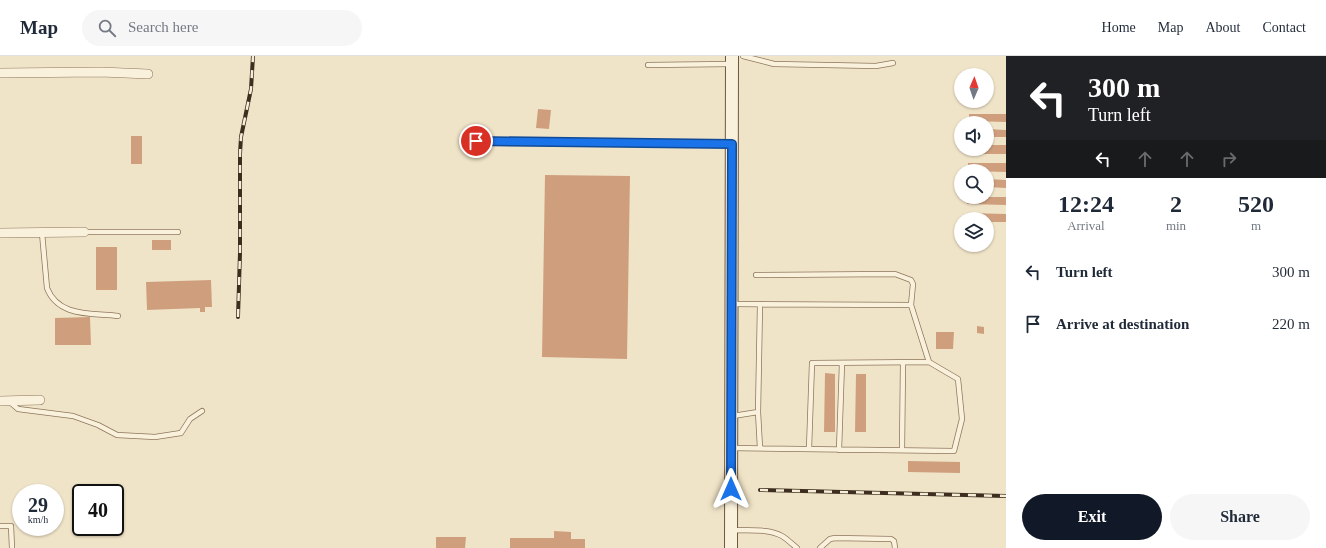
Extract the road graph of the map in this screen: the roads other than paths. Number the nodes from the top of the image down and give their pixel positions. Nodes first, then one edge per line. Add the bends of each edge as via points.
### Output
1 (743, 56) edge
2 (732, 60) edge
3 (893, 63) dead end
4 (648, 65) dead end
5 (0, 73) edge
6 (148, 74) dead end
7 (476, 141) dead end
8 (732, 144) junction
9 (84, 232) joint
10 (178, 232) dead end
11 (0, 233) edge
12 (42, 233) junction
13 (756, 275) dead end
14 (732, 304) junction
15 (760, 305) junction
16 (911, 305) junction
17 (118, 316) dead end
18 (929, 362) junction
19 (842, 363) junction
20 (903, 363) junction
21 (40, 400) dead end
22 (4, 401) edge
23 (202, 411) dead end
24 (758, 412) junction
25 (731, 416) junction
26 (731, 448) junction
27 (760, 448) junction
28 (809, 449) junction
29 (839, 450) junction
30 (902, 450) junction
31 (0, 526) edge
32 (731, 530) junction
33 (12, 548) edge
34 (731, 548) edge
35 (797, 548) edge
36 (820, 548) edge
37 (895, 548) edge

1 - 3 lane via 774,64 876,66
2 - 4 lane
2 - 8 street
5 - 6 street
7 - 8 lane
8 - 14 street
9 - 10 lane
9 - 12 street
11 - 12 street
12 - 17 lane via 47,288 56,303 68,310
13 - 16 lane via 896,274 911,280 913,284
14 - 15 lane
14 - 25 street
15 - 16 lane
15 - 24 lane
16 - 18 lane
18 - 20 lane
18 - 30 lane via 958,379 962,419 954,451
19 - 20 lane
19 - 28 lane via 812,364
19 - 29 lane
20 - 30 lane
21 - 22 street
22 - 23 lane via 18,409 73,416 117,435 155,437 181,433 190,419
24 - 25 lane
24 - 27 lane
25 - 26 street
26 - 27 lane
26 - 32 street
27 - 28 lane
28 - 29 lane
29 - 30 lane
31 - 33 lane via 11,526
32 - 34 street
32 - 35 lane via 769,532 782,536
36 - 37 lane via 835,538 891,539

